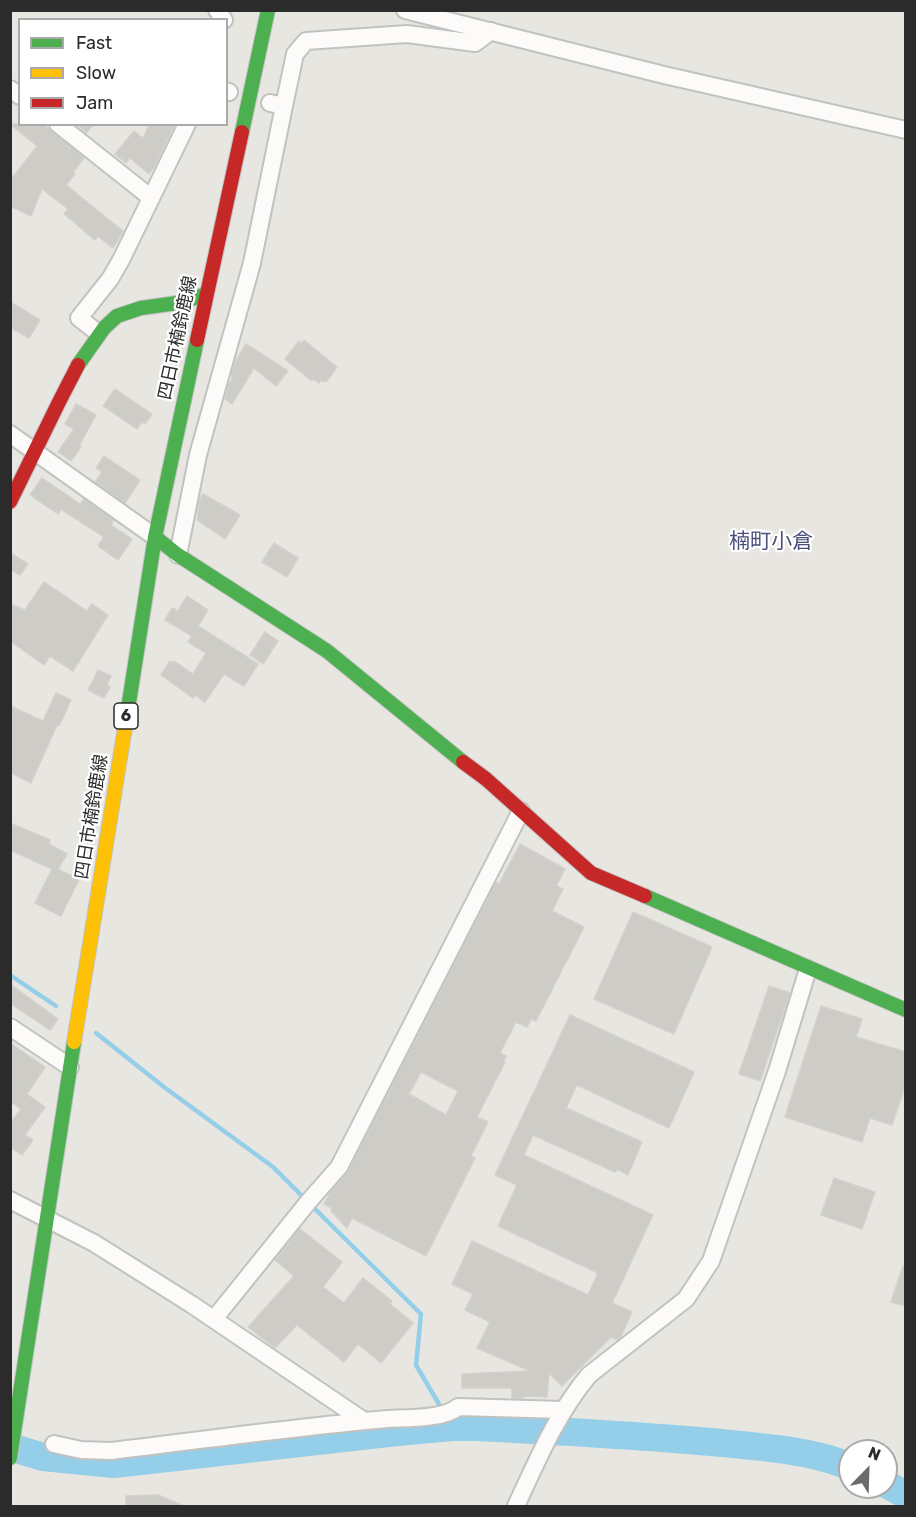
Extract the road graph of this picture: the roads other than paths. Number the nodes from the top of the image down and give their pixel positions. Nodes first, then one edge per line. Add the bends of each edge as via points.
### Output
1 (268, 10) edge
2 (405, 10) edge
3 (491, 31) junction
4 (61, 126) edge
5 (185, 126) edge
6 (906, 130) edge
7 (150, 196) junction
8 (206, 294) junction
9 (98, 333) junction
10 (10, 434) edge
11 (34, 452) junction
12 (10, 502) edge
13 (155, 537) junction
14 (178, 555) junction
15 (520, 811) junction
16 (808, 969) junction
17 (906, 1010) edge
18 (10, 1027) edge
19 (70, 1067) junction
20 (10, 1200) edge
21 (46, 1218) junction
22 (214, 1319) junction
23 (562, 1414) junction
24 (364, 1421) junction
25 (54, 1444) dead end
26 (10, 1458) edge
27 (516, 1506) edge

1 - 8 main road, 四日市楠鈴鹿線 / 6
2 - 3 street
3 - 6 street
3 - 14 street via 475,43 406,34 306,41 295,54 277,105 252,263 198,455
4 - 7 street
5 - 7 street
7 - 9 street via 116,270 80,318
8 - 9 main road via 120,314
8 - 13 main road, 四日市楠鈴鹿線 / 6
9 - 11 main road
10 - 11 street
11 - 12 main road
11 - 13 street
13 - 14 main road
13 - 19 main road, 四日市楠鈴鹿線 / 6
14 - 15 main road via 327,651
15 - 16 main road via 591,873
15 - 22 street via 339,1167
16 - 17 main road
16 - 23 street via 711,1261 686,1299 589,1375
18 - 19 street
19 - 21 main road, 四日市楠鈴鹿線 / 6
20 - 21 street
21 - 22 street via 94,1243
21 - 26 main road, 四日市楠鈴鹿線 / 6
22 - 24 street
23 - 24 street via 458,1407 444,1413
23 - 27 street
24 - 25 street via 111,1451

